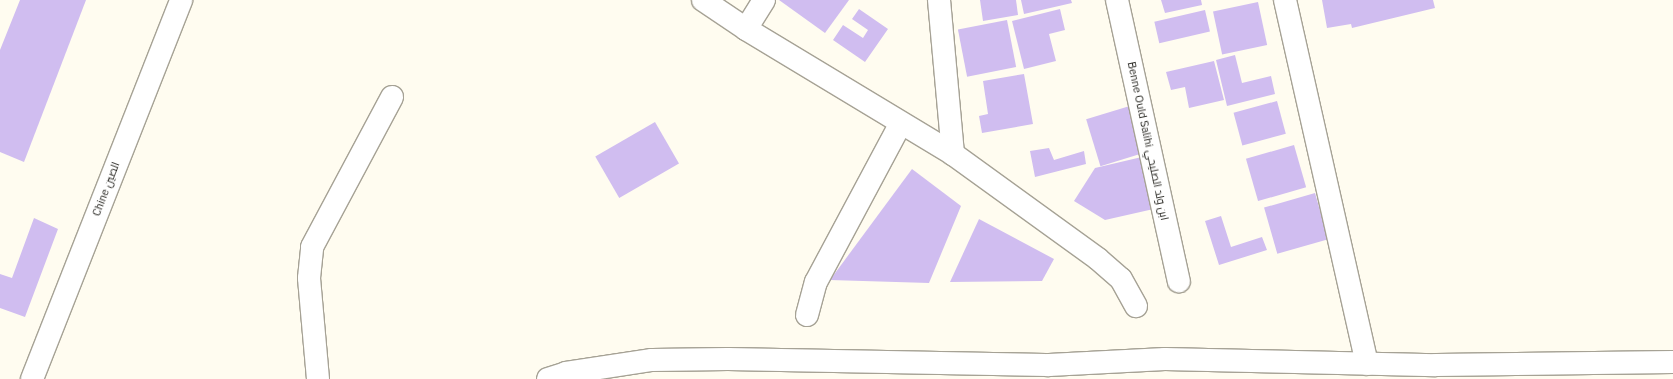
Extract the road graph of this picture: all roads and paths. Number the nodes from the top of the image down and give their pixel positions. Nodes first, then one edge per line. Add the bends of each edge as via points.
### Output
1 (181, 0) edge
2 (703, 0) edge
3 (764, 0) edge
4 (939, 0) edge
5 (1117, 0) edge
6 (1285, 0) edge
7 (746, 29) junction
8 (392, 97) dead end
9 (901, 123) junction
10 (953, 154) junction
11 (1179, 281) dead end
12 (1136, 306) dead end
13 (807, 315) dead end
14 (1673, 362) edge
15 (1367, 364) junction
16 (32, 379) edge
17 (318, 379) edge
18 (548, 379) edge

1 - 16 main road, Chine الصين
2 - 7 main road
3 - 7 main road
4 - 10 main road
5 - 11 main road, Benne Ould Salihi ابن ولد الصليحي
6 - 15 main road
7 - 9 main road
8 - 17 main road via 312,246 309,278
9 - 10 main road
9 - 13 main road via 816,282
10 - 12 main road via 1103,264 1121,279
14 - 15 main road
15 - 18 main road via 1165,359 1049,364 652,360 566,373

